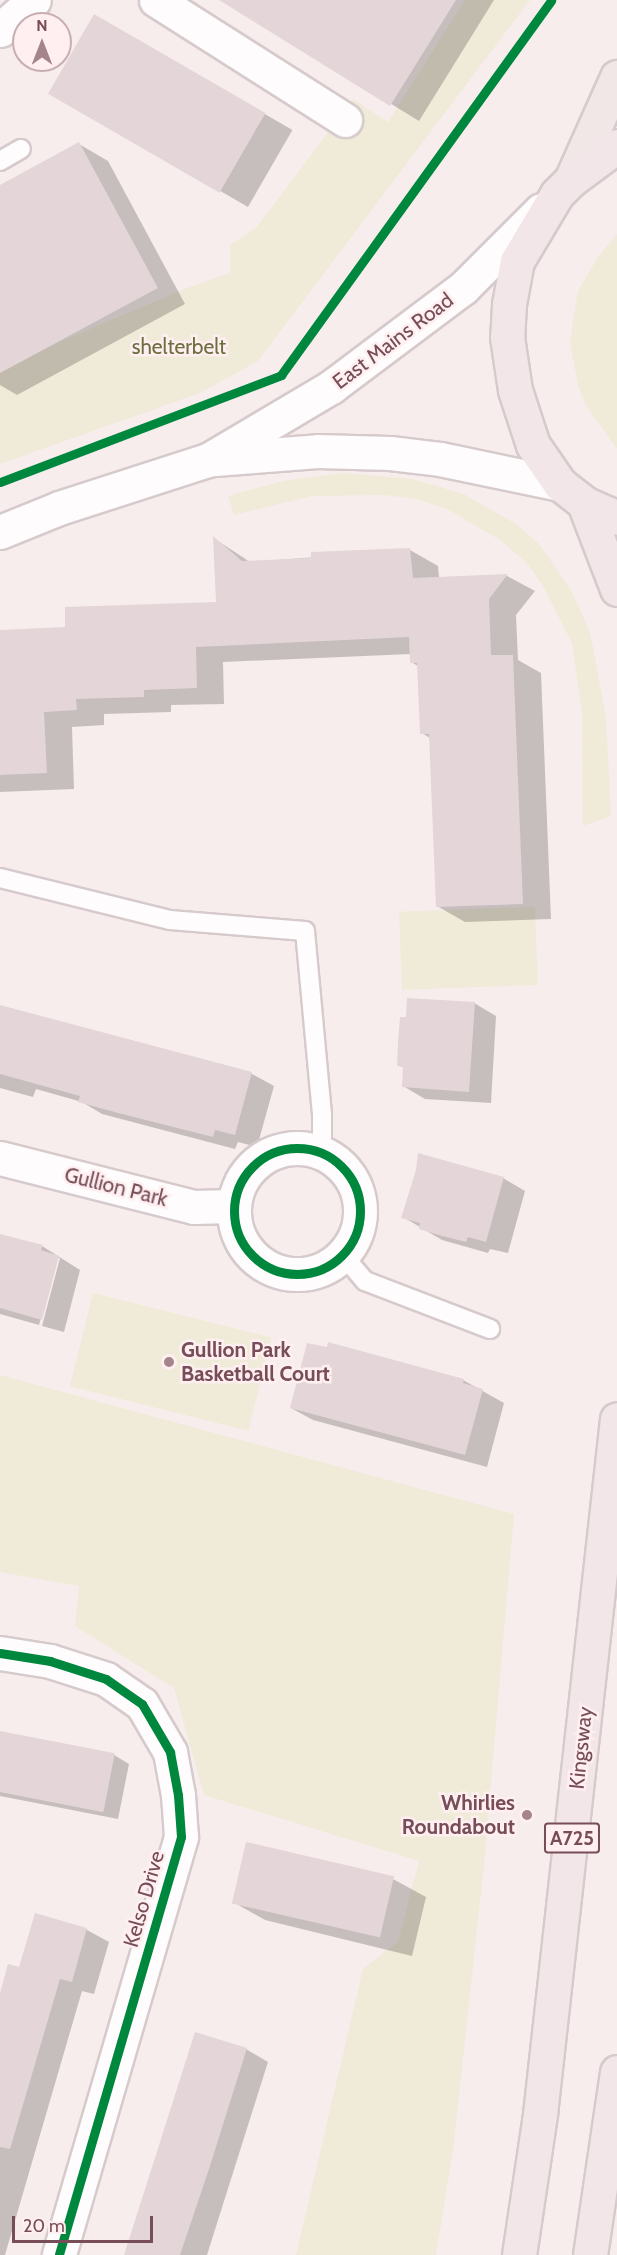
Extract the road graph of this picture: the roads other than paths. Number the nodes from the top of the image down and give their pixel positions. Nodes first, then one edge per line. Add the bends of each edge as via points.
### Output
1 (34, 0) edge
2 (156, 0) edge
3 (0, 30) edge
4 (617, 77) edge
5 (345, 120) dead end
6 (617, 146) edge
7 (21, 149) dead end
8 (0, 161) edge
9 (564, 187) junction
10 (208, 460) junction
11 (572, 494) junction
12 (617, 518) edge
13 (0, 532) edge
14 (617, 589) edge
15 (0, 878) edge
16 (322, 1153) junction
17 (0, 1158) edge
18 (234, 1206) junction
19 (343, 1255) junction
20 (490, 1329) dead end
21 (617, 1419) edge
22 (0, 1653) edge
23 (617, 2072) edge
24 (59, 2255) edge
25 (519, 2255) edge
26 (590, 2255) edge

1 - 3 street
2 - 5 street
4 - 9 main road
6 - 9 highway
7 - 8 lane
9 - 10 street, East Mains Road via 463,288 404,334 331,387
9 - 11 highway via 517,261 508,304 507,337 515,390 533,445
10 - 11 street, East Mains Road via 318,451 390,453 440,459
10 - 13 street, East Mains Road via 59,508
11 - 12 highway
11 - 14 highway
15 - 16 lane via 170,920 305,931
16 - 18 street via 293,1149 264,1157 244,1178
16 - 19 street via 352,1179 360,1198 355,1238
17 - 18 street, Gullion Park via 194,1207
18 - 19 street via 243,1243 255,1259 272,1269 290,1274 310,1273 328,1267
19 - 20 lane via 365,1281
21 - 25 highway, Kingsway / A725 via 549,2032
22 - 24 street, Kelso Drive via 50,1661 106,1679 142,1704 170,1752 178,1795 181,1837
23 - 26 highway

